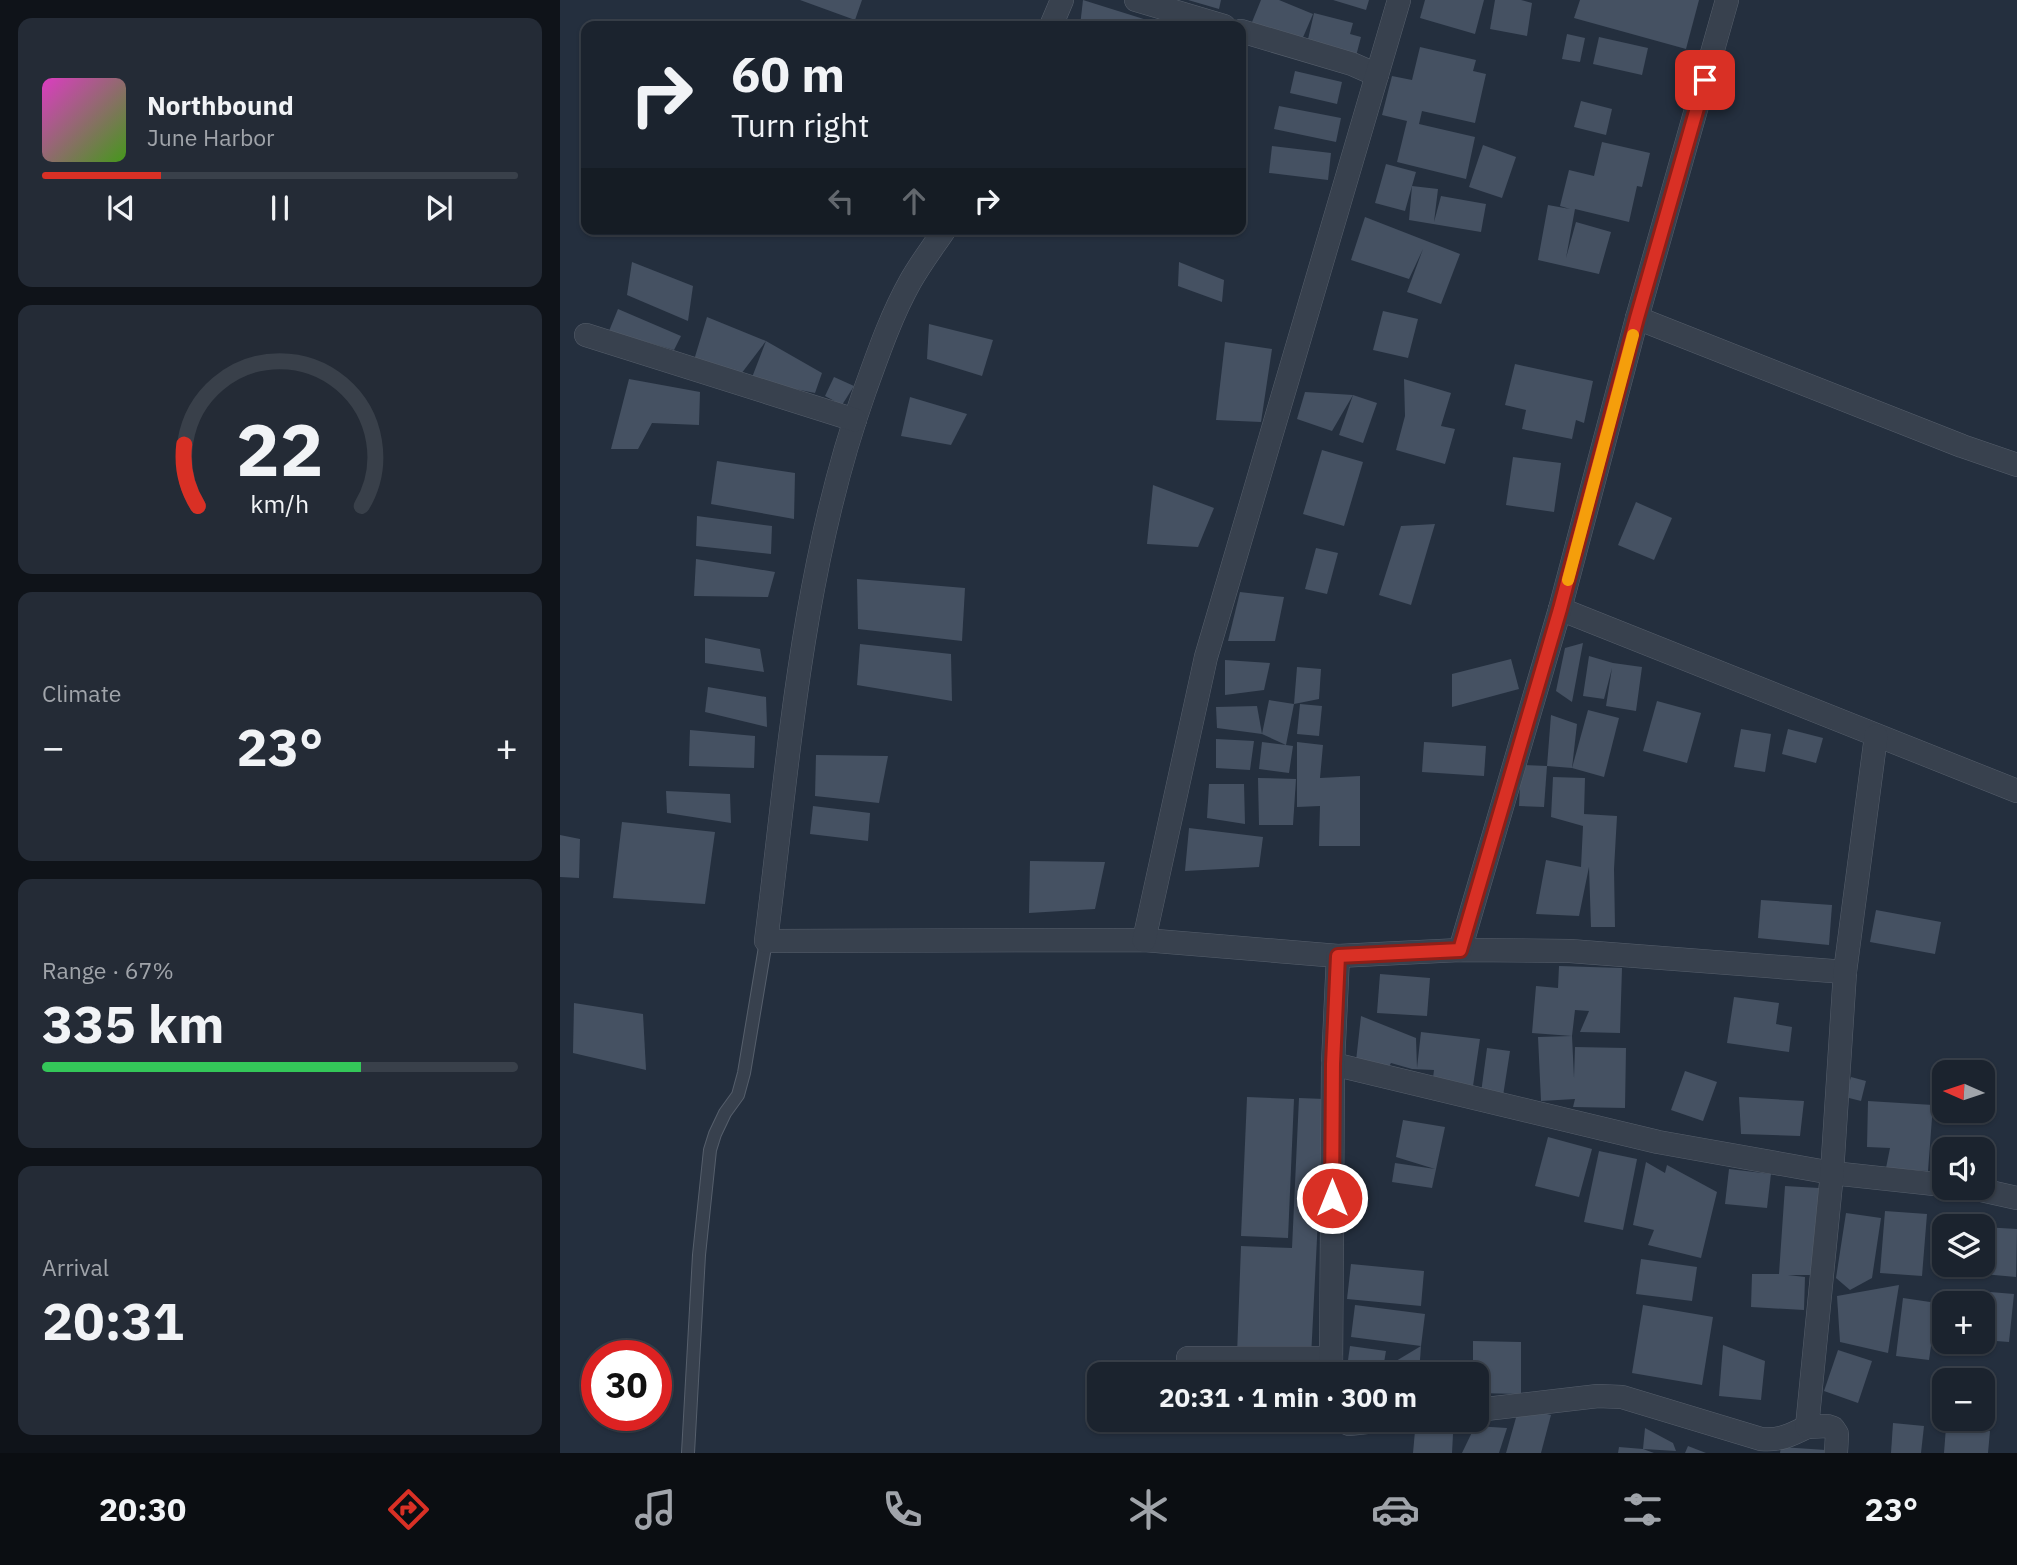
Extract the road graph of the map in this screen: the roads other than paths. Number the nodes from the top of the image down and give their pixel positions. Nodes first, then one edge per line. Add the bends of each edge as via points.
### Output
1 (1062, 0) edge
2 (1136, 0) edge
3 (1399, 0) edge
4 (1727, 0) edge
5 (1053, 21) edge
6 (1207, 21) edge
7 (1246, 33) edge
8 (1377, 75) junction
9 (940, 235) edge
10 (1637, 318) junction
11 (586, 335) dead end
12 (855, 420) junction
13 (2017, 465) edge
14 (1560, 609) junction
15 (1876, 736) junction
16 (2017, 791) edge
17 (1144, 940) junction
18 (766, 941) junction
19 (1460, 950) junction
20 (1338, 956) junction
21 (1845, 972) junction
22 (1333, 1064) junction
23 (1832, 1172) junction
24 (1932, 1184) edge
25 (1995, 1193) edge
26 (2017, 1198) edge
27 (1188, 1358) dead end
28 (1260, 1362) edge
29 (1331, 1362) edge
30 (1489, 1409) edge
31 (1807, 1427) junction
32 (688, 1453) edge
33 (1836, 1453) edge

1 - 5 street
2 - 6 street
3 - 8 street
4 - 10 street
7 - 8 street
8 - 17 street via 1206,657
9 - 12 street via 909,283
10 - 13 street
10 - 14 street
11 - 12 street
12 - 18 street via 825,526 807,615
14 - 15 street
14 - 19 street
15 - 16 street
15 - 21 street
17 - 18 street
17 - 20 street
18 - 32 lane via 744,1073 710,1150
19 - 20 street
19 - 21 street via 1570,951
20 - 22 street
21 - 23 street
22 - 23 street via 1658,1142
22 - 29 street
23 - 24 street
23 - 31 street
25 - 26 street
27 - 28 street
30 - 31 street via 1610,1396 1773,1440
31 - 33 street via 1833,1428

